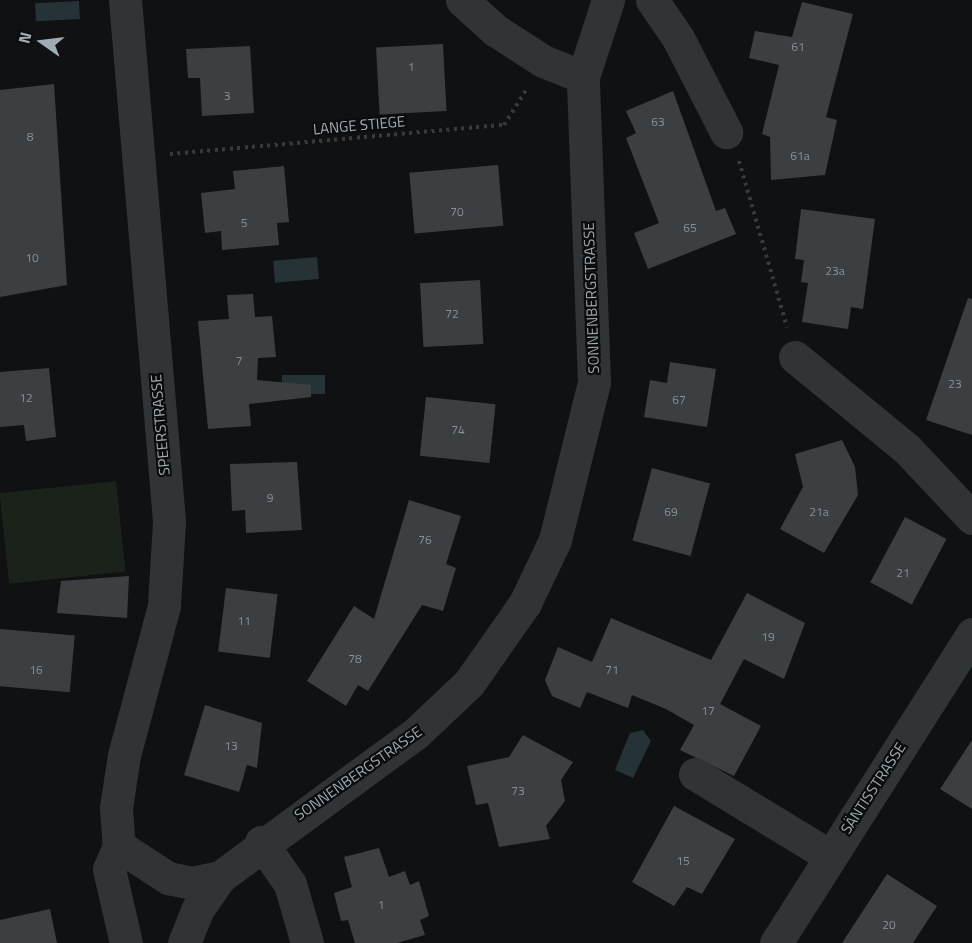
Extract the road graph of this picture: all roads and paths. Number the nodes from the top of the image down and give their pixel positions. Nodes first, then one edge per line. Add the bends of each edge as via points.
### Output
1 (125, 0) edge
2 (462, 0) edge
3 (608, 0) edge
4 (652, 0) edge
5 (583, 77) junction
6 (531, 81) dead end
7 (726, 132) joint
8 (166, 154) dead end
9 (795, 357) joint
10 (972, 518) edge
11 (972, 634) edge
12 (695, 774) dead end
13 (261, 842) junction
14 (120, 846) junction
15 (830, 855) junction
16 (220, 877) junction
17 (126, 943) edge
18 (184, 943) edge
19 (307, 943) edge
20 (776, 943) edge

1 - 14 street, SPEERSTRASSE via 169,520 164,606 122,765 116,807
2 - 5 street via 495,30 543,61
3 - 5 street, SONNENBERGSTRASSE
4 - 7 street via 678,38
5 - 13 street, SONNENBERGSTRASSE via 594,382 555,540 525,603 469,683 416,734
6 - 8 path, LANGE STIEGE via 504,125
7 - 9 path via 752,201
9 - 10 street via 908,448
11 - 15 street, SÄNTISSTRASSE
12 - 15 street
13 - 16 street, SONNENBERGSTRASSE
13 - 19 street via 290,884
14 - 16 street via 168,878 192,883
14 - 17 street, SPEERSTRASSE via 109,869 111,898
15 - 20 street, SÄNTISSTRASSE
16 - 18 street, SONNENBERGSTRASSE via 196,910

